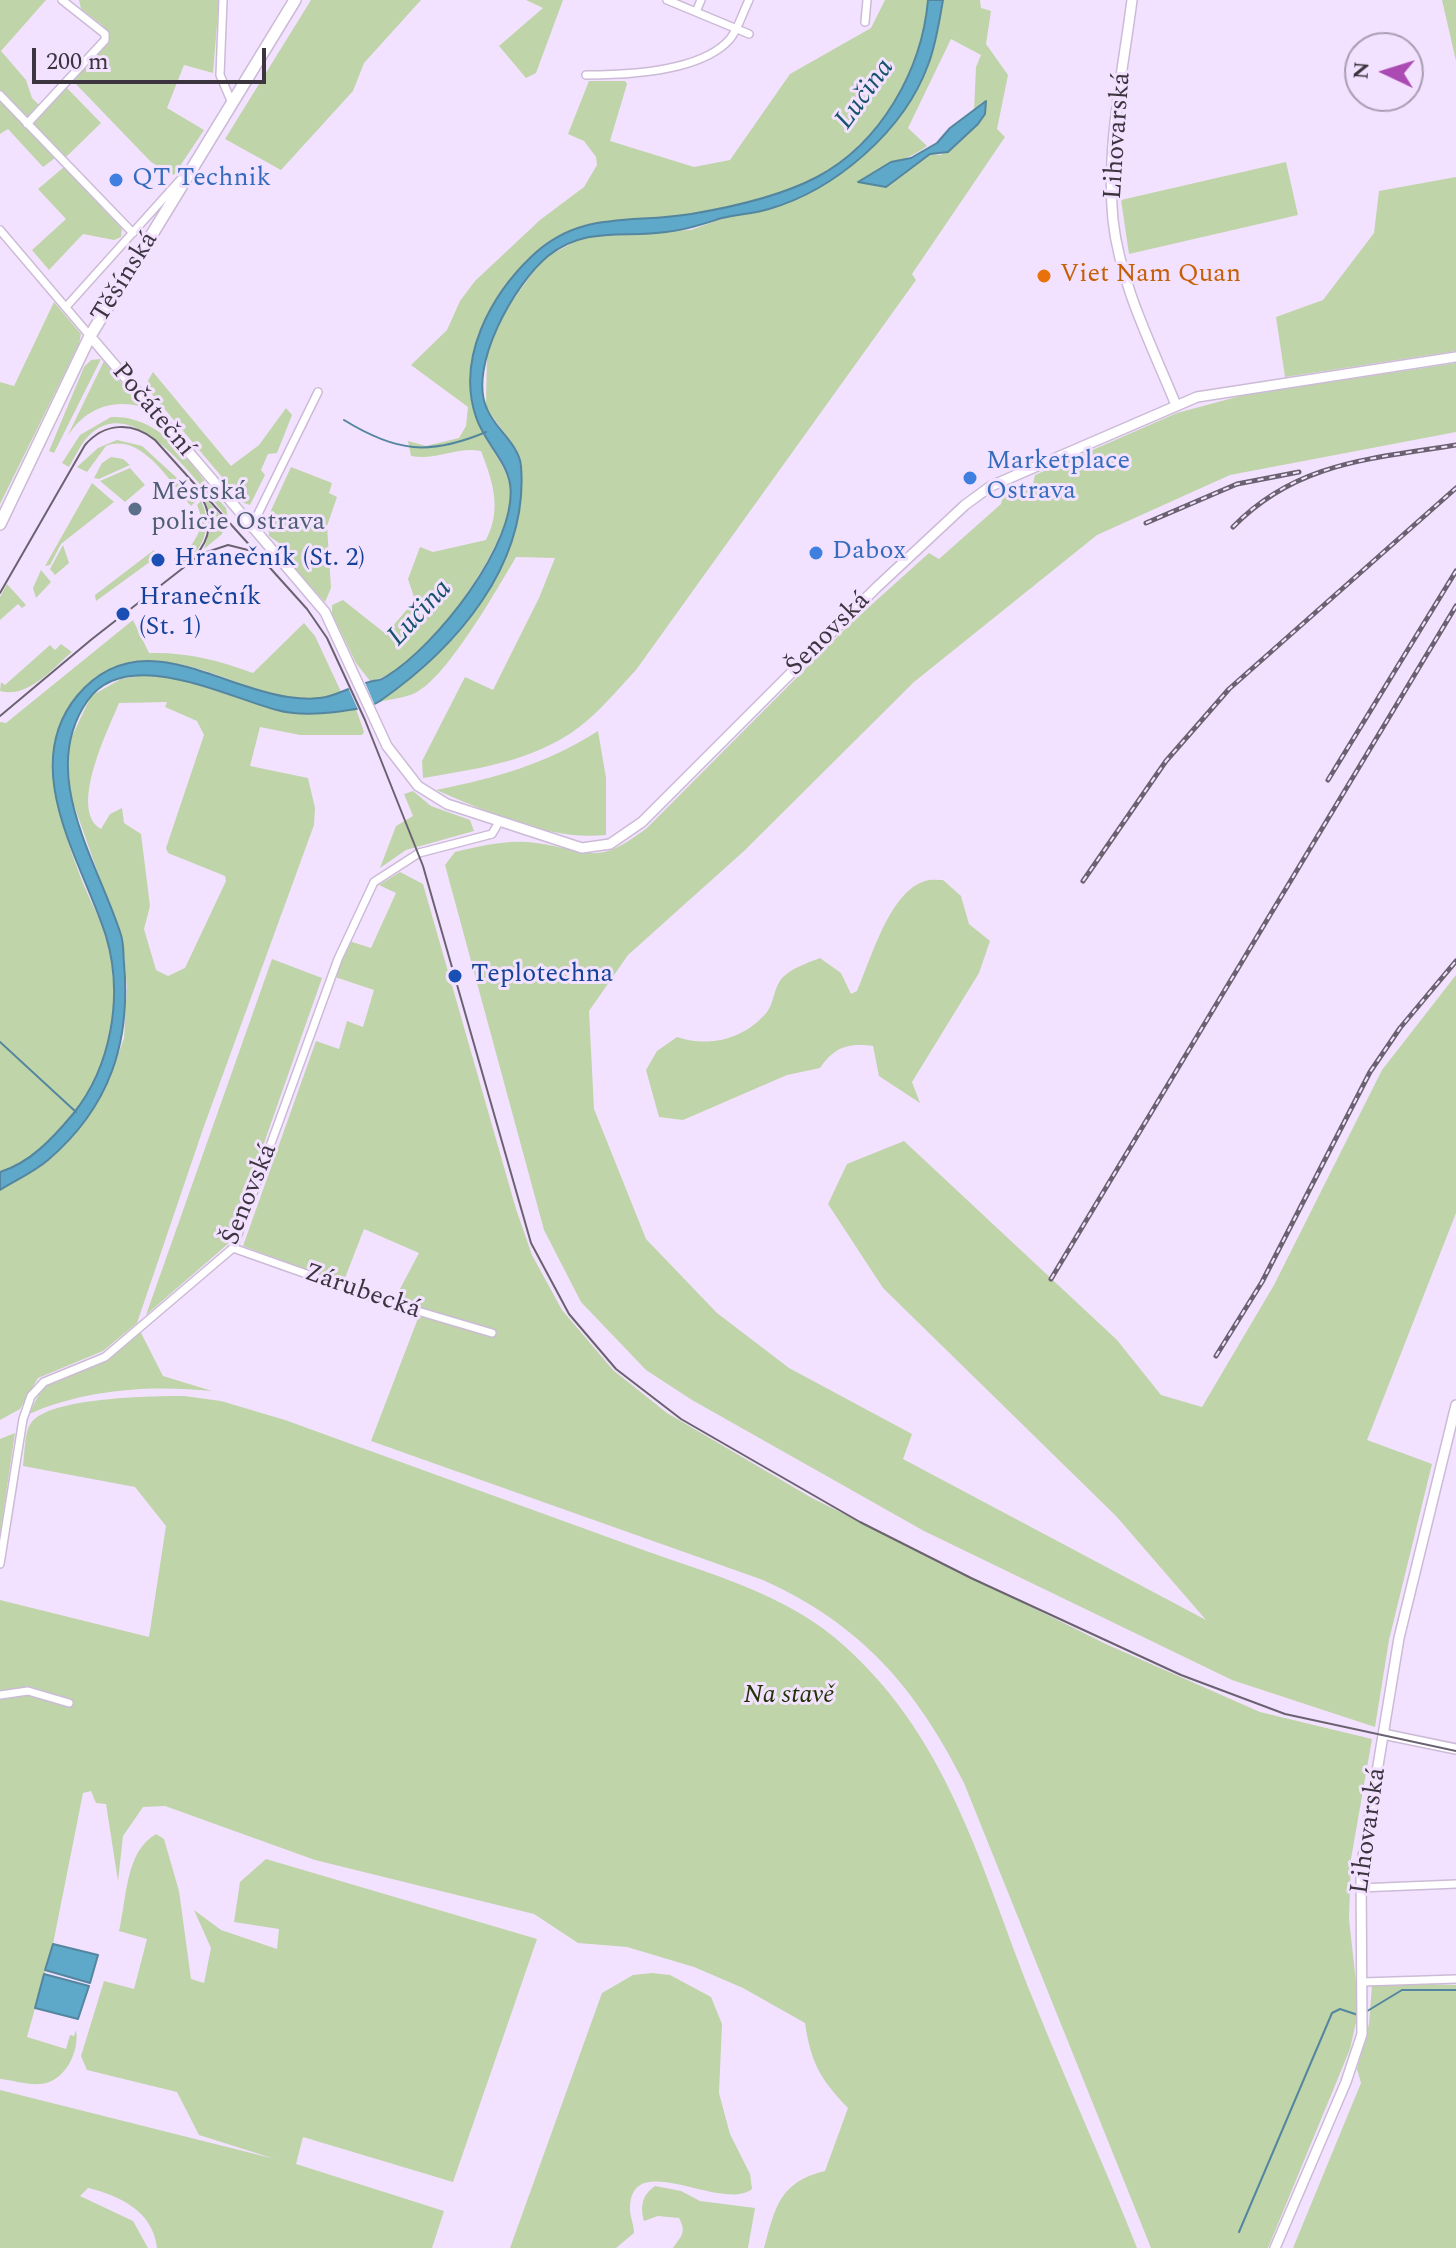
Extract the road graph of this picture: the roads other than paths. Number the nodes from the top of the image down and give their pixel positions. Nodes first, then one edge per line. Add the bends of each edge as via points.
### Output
1 (62, 0) edge
2 (223, 0) edge
3 (295, 0) edge
4 (667, 0) edge
5 (701, 0) edge
6 (749, 0) edge
7 (867, 0) edge
8 (1132, 0) edge
9 (696, 12) junction
10 (865, 22) dead end
11 (735, 30) junction
12 (749, 34) dead end
13 (586, 75) dead end
14 (0, 95) edge
15 (233, 105) junction
16 (27, 124) junction
17 (196, 164) junction
18 (0, 230) edge
19 (133, 233) junction
20 (66, 307) junction
21 (90, 336) junction
22 (1456, 357) edge
23 (318, 392) dead end
24 (1176, 405) junction
25 (0, 524) edge
26 (251, 528) junction
27 (447, 804) joint
28 (499, 822) junction
29 (233, 1248) junction
30 (492, 1333) dead end
31 (1456, 1405) edge
32 (0, 1564) edge
33 (0, 1695) edge
34 (69, 1703) dead end
35 (1383, 1734) junction
36 (1456, 1749) edge
37 (1456, 1884) edge
38 (1359, 1888) junction
39 (1456, 1979) edge
40 (1363, 1982) junction
41 (1275, 2248) edge

1 - 16 street via 98,27 105,40
2 - 15 street via 220,75
3 - 15 main road, Těšínská
4 - 9 street
5 - 9 street
6 - 11 street
7 - 10 street
8 - 24 street, Lihovarská via 1114,151 1114,220 1125,274
9 - 11 street
11 - 12 street
11 - 13 street via 724,44 686,63 636,74
14 - 16 street
15 - 17 main road, Těšínská
16 - 19 street
17 - 19 street
17 - 21 main road, Těšínská
18 - 20 street
19 - 20 street
20 - 21 street
21 - 25 main road, Těšínská
21 - 26 street, Počáteční
22 - 24 street, Šenovská via 1241,389
23 - 26 street
24 - 28 street, Šenovská via 1018,473 965,505 623,838 582,848
26 - 27 street, Počáteční via 325,612 408,777
27 - 28 street, Šenovská
28 - 29 street, Šenovská via 484,838 419,853 374,882 338,959
29 - 30 street, Zárubecká
29 - 32 street, Šenovská via 105,1357 35,1390 23,1419
31 - 35 street, Lihovarská via 1407,1599
33 - 34 street via 28,1691
35 - 36 street
35 - 38 street, Lihovarská
37 - 38 street
38 - 40 street, Lihovarská
39 - 40 street
40 - 41 street, Lihovarská via 1364,2018 1353,2064

